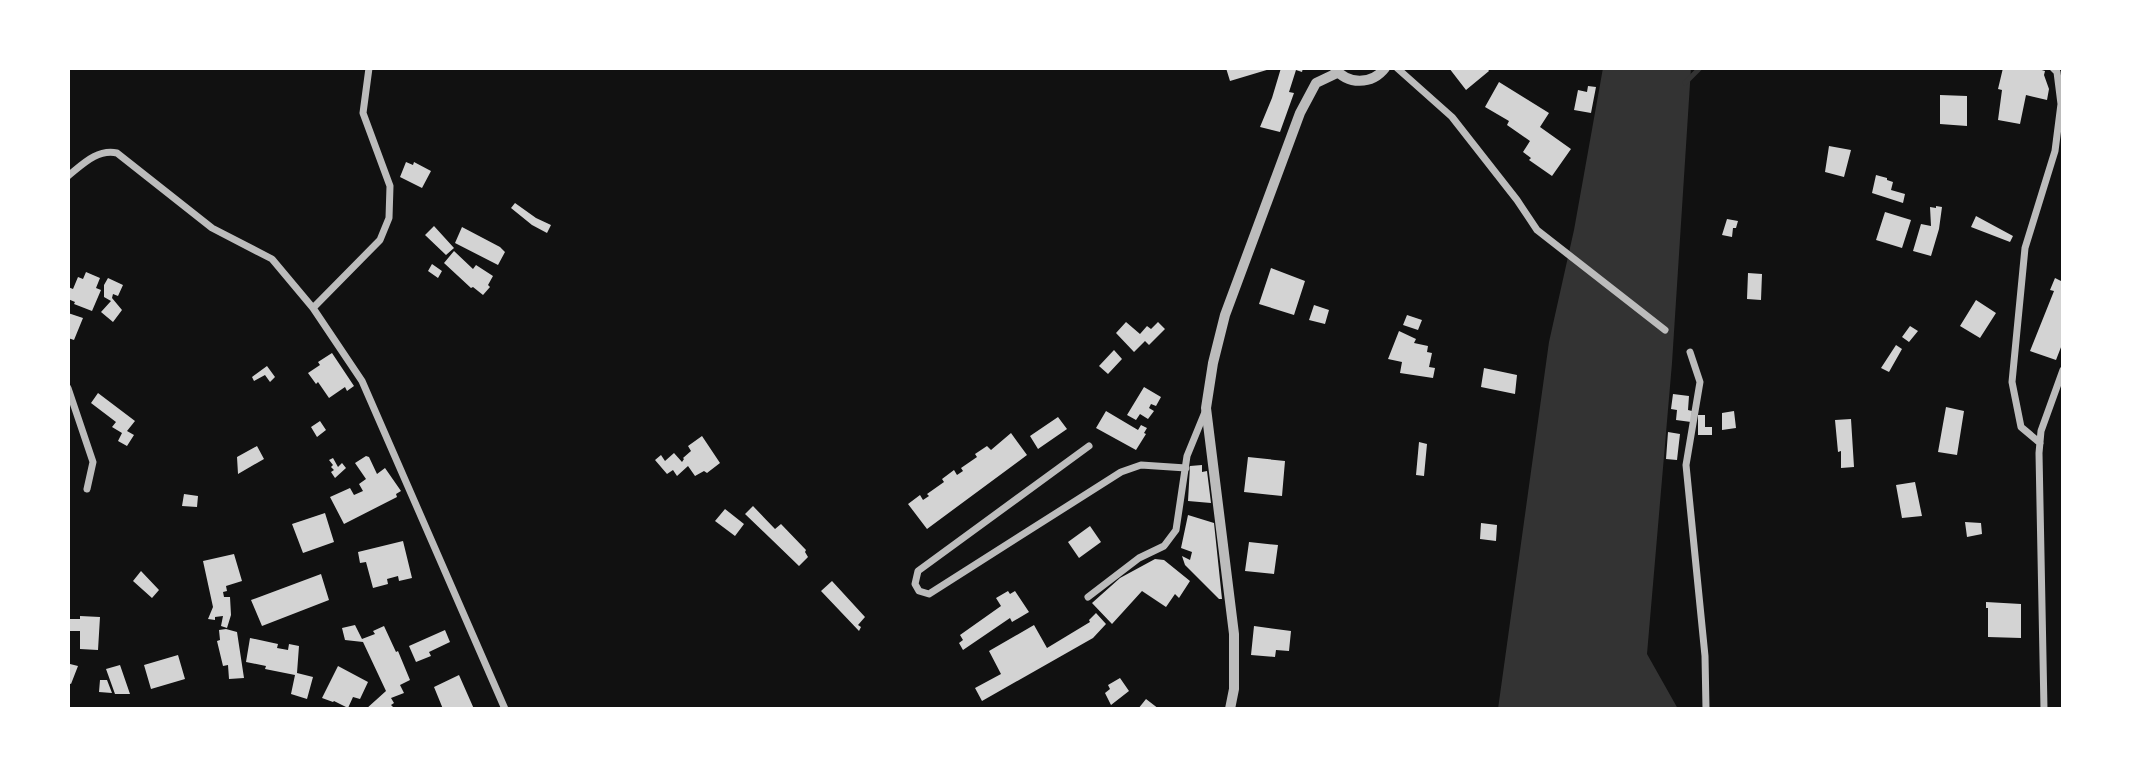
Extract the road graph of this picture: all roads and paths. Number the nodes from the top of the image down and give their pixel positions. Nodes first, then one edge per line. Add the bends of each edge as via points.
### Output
1 (369, 68) edge
2 (1385, 68) edge
3 (1397, 68) edge
4 (2053, 68) edge
5 (1336, 70) edge
6 (68, 176) edge
7 (313, 307) junction
8 (1665, 330) dead end
9 (1690, 352) dead end
10 (2063, 370) edge
11 (68, 388) edge
12 (1206, 408) junction
13 (2040, 443) junction
14 (1088, 446) dead end
15 (1186, 468) junction
16 (87, 489) dead end
17 (1088, 597) dead end
18 (505, 709) edge
19 (1230, 709) edge
20 (1706, 709) edge
21 (2044, 709) edge

1 - 7 street via 363,113 390,186 389,218 380,240
2 - 5 street via 1366,81 1351,81
3 - 8 street via 1452,117 1537,230
4 - 13 street via 2061,104 2055,150 2025,248 2011,382 2021,427
5 - 12 street via 1316,83 1295,125 1224,315
6 - 7 street via 95,155 117,153 212,228 272,259
7 - 18 street via 362,381
9 - 20 street via 1700,382 1686,465
10 - 13 street
11 - 16 street via 93,461
12 - 15 street
12 - 19 street via 1234,634
13 - 21 street
14 - 15 street via 918,571 915,584 919,591 929,594 1121,472 1141,465
15 - 17 street via 1176,530 1164,546 1139,558

